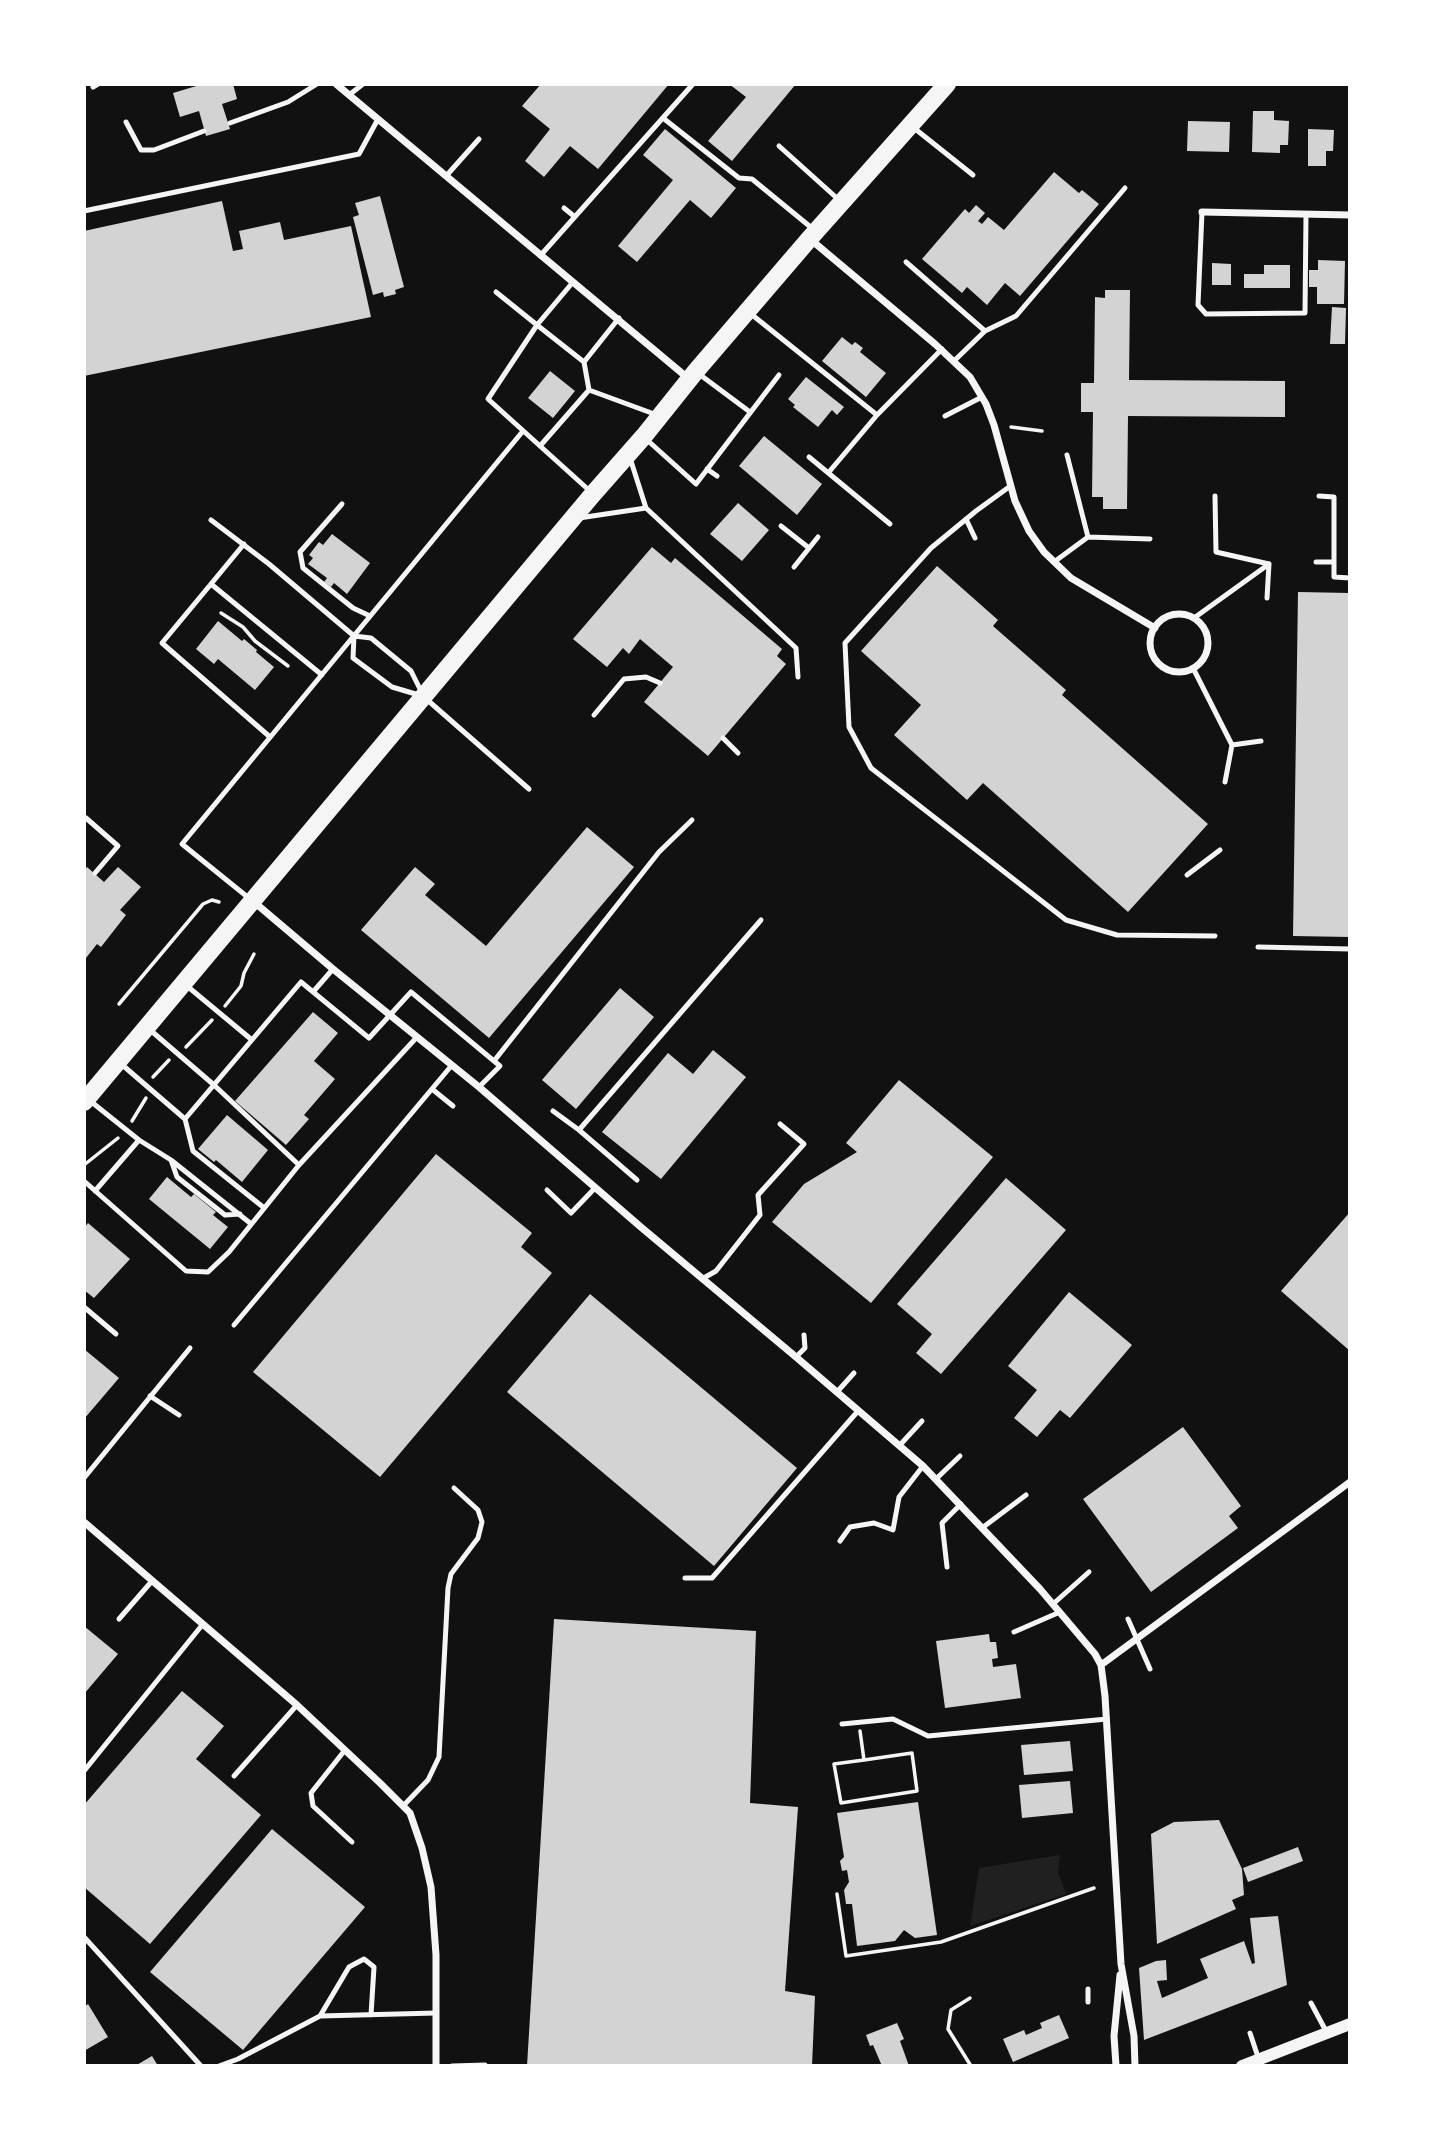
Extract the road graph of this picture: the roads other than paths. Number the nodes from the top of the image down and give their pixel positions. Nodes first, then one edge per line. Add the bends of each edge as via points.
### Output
1 (317, 84) edge
2 (336, 84) edge
3 (362, 84) edge
4 (693, 84) edge
5 (947, 84) edge
6 (349, 95) junction
7 (663, 118) junction
8 (378, 119) junction
9 (126, 122) dead end
10 (230, 123) dead end
11 (912, 126) junction
12 (204, 131) dead end
13 (479, 139) dead end
14 (779, 146) dead end
15 (447, 175) junction
16 (973, 175) dead end
17 (1125, 188) dead end
18 (842, 202) junction
19 (564, 208) dead end
20 (84, 211) edge
21 (1202, 212) joint
22 (1306, 215) junction
23 (1350, 215) edge
24 (575, 217) junction
25 (813, 235) junction
26 (540, 256) junction
27 (906, 262) dead end
28 (573, 282) junction
29 (496, 292) dead end
30 (747, 311) junction
31 (619, 318) junction
32 (537, 325) junction
33 (985, 331) junction
34 (942, 349) junction
35 (954, 361) junction
36 (584, 362) junction
37 (692, 375) junction
38 (779, 375) dead end
39 (589, 390) junction
40 (982, 397) junction
41 (750, 412) junction
42 (877, 415) junction
43 (660, 416) junction
44 (945, 416) dead end
45 (523, 431) junction
46 (644, 436) junction
47 (540, 446) junction
48 (628, 454) junction
49 (1068, 456) dead end
50 (809, 457) dead end
51 (707, 469) junction
52 (829, 472) junction
53 (717, 476) dead end
54 (1009, 487) junction
55 (593, 494) junction
56 (1215, 496) dead end
57 (1319, 496) dead end
58 (342, 504) dead end
59 (646, 508) junction
60 (572, 519) junction
61 (966, 519) junction
62 (211, 520) dead end
63 (890, 524) dead end
64 (781, 526) dead end
65 (818, 537) dead end
66 (1088, 537) junction
67 (975, 538) dead end
68 (1150, 539) dead end
69 (244, 544) junction
70 (809, 548) junction
71 (1054, 562) junction
72 (1316, 562) dead end
73 (1334, 562) junction
74 (1269, 564) junction
75 (794, 567) dead end
76 (1350, 578) edge
77 (211, 584) junction
78 (1267, 598) dead end
79 (370, 617) junction
80 (1194, 618) junction
81 (1155, 628) junction
82 (354, 636) junction
83 (1193, 668) junction
84 (322, 675) junction
85 (798, 677) dead end
86 (660, 683) dead end
87 (424, 697) junction
88 (594, 715) dead end
89 (271, 737) junction
90 (723, 738) dead end
91 (1261, 741) dead end
92 (1232, 746) junction
93 (738, 752) dead end
94 (1225, 782) dead end
95 (529, 789) dead end
96 (86, 818) edge
97 (692, 820) dead end
98 (1220, 850) dead end
99 (94, 873) dead end
100 (1188, 875) dead end
101 (254, 901) junction
102 (761, 920) dead end
103 (1215, 936) dead end
104 (1258, 947) dead end
105 (1350, 949) edge
106 (333, 969) junction
107 (184, 983) junction
108 (313, 992) junction
109 (389, 1015) junction
110 (147, 1027) junction
111 (417, 1037) junction
112 (252, 1040) junction
113 (118, 1061) junction
114 (494, 1061) junction
115 (452, 1065) junction
116 (214, 1085) junction
117 (479, 1087) junction
118 (432, 1089) junction
119 (85, 1100) edge
120 (453, 1106) dead end
121 (554, 1111) dead end
122 (185, 1119) junction
123 (780, 1124) dead end
124 (579, 1130) junction
125 (139, 1140) junction
126 (171, 1160) junction
127 (299, 1165) junction
128 (637, 1180) dead end
129 (84, 1181) edge
130 (595, 1188) junction
131 (547, 1190) dead end
132 (95, 1191) junction
133 (263, 1207) junction
134 (240, 1214) junction
135 (250, 1223) junction
136 (702, 1279) junction
137 (84, 1307) edge
138 (234, 1325) dead end
139 (116, 1334) dead end
140 (804, 1335) dead end
141 (190, 1348) dead end
142 (796, 1357) junction
143 (854, 1373) dead end
144 (837, 1392) junction
145 (150, 1396) junction
146 (858, 1411) junction
147 (179, 1415) dead end
148 (922, 1421) dead end
149 (899, 1446) junction
150 (960, 1456) dead end
151 (923, 1466) junction
152 (84, 1478) edge
153 (936, 1479) junction
154 (1350, 1482) edge
155 (454, 1489) dead end
156 (1026, 1495) dead end
157 (961, 1504) junction
158 (84, 1522) edge
159 (982, 1528) junction
160 (840, 1541) dead end
161 (947, 1567) dead end
162 (1090, 1572) dead end
163 (685, 1578) dead end
164 (152, 1581) junction
165 (1053, 1604) junction
166 (1060, 1612) junction
167 (119, 1619) dead end
168 (1128, 1619) dead end
169 (203, 1624) junction
170 (1014, 1632) dead end
171 (1136, 1639) junction
172 (1101, 1665) junction
173 (1150, 1669) dead end
174 (297, 1705) junction
175 (1107, 1719) junction
176 (842, 1724) dead end
177 (345, 1750) junction
178 (84, 1772) edge
179 (234, 1776) dead end
180 (403, 1806) junction
181 (352, 1842) dead end
182 (84, 1937) edge
183 (1121, 1964) junction
184 (1088, 1989) dead end
185 (1088, 2002) dead end
186 (1311, 2003) dead end
187 (436, 2014) junction
188 (371, 2015) junction
189 (320, 2016) junction
190 (1350, 2024) edge
191 (1327, 2033) junction
192 (1250, 2034) dead end
193 (1259, 2060) junction
194 (485, 2065) edge
195 (201, 2066) edge
196 (219, 2066) edge
197 (436, 2066) edge
198 (452, 2066) edge
199 (1116, 2066) edge
200 (1135, 2066) edge
201 (1242, 2066) edge

1 - 10 lane via 288,102
2 - 6 street
3 - 6 lane
4 - 7 lane
5 - 11 highway
6 - 8 street
7 - 24 lane
7 - 25 lane via 739,178 752,179
8 - 15 street
8 - 20 lane via 359,154
9 - 12 lane via 141,150 154,150
11 - 16 lane
11 - 18 highway
13 - 15 lane
14 - 18 lane
15 - 26 street
17 - 33 lane via 1016,316
18 - 25 highway
19 - 24 lane
21 - 22 street
21 - 22 lane via 1198,305 1206,314 1305,313
22 - 23 street
24 - 26 lane
25 - 30 highway
25 - 34 street
26 - 28 street
27 - 33 lane
28 - 31 street
28 - 32 lane
29 - 32 lane
30 - 37 highway
30 - 42 lane
31 - 36 lane
31 - 37 street
32 - 36 lane
32 - 45 lane via 488,398
33 - 35 lane
34 - 35 street
34 - 42 lane
35 - 40 street
36 - 39 lane
37 - 41 lane
37 - 43 highway
38 - 41 lane
39 - 43 lane
39 - 47 lane
40 - 44 lane
40 - 54 street
41 - 51 lane
42 - 52 lane
43 - 46 highway
45 - 47 lane
45 - 79 lane
46 - 48 highway
46 - 51 lane via 696,484
47 - 55 lane
48 - 55 highway
48 - 59 lane
49 - 66 lane
50 - 52 lane
51 - 53 lane
52 - 63 lane
54 - 61 lane
54 - 71 street via 1029,531
55 - 60 highway
56 - 74 lane via 1216,552
57 - 73 lane via 1335,497
58 - 79 lane via 300,552 303,568
59 - 60 lane
59 - 85 lane via 796,648
60 - 87 highway
61 - 67 lane
61 - 103 lane via 932,548 845,643 849,727 872,768 1066,920 1117,935
62 - 69 lane
64 - 70 lane
65 - 70 lane
66 - 68 lane
66 - 71 lane
69 - 77 lane
69 - 82 lane
70 - 75 lane
71 - 81 street via 1083,586
72 - 73 lane
73 - 76 lane via 1334,578
74 - 78 lane
74 - 80 lane
77 - 84 lane
77 - 89 lane via 162,643
79 - 82 lane
80 - 81 street via 1172,615
80 - 83 street via 1206,631 1208,645
81 - 83 street via 1151,647 1160,665 1176,672
82 - 84 lane
82 - 87 lane via 371,638 411,671
82 - 87 lane via 353,658 391,687
83 - 92 lane
84 - 89 lane
86 - 88 lane via 646,677 624,679
87 - 95 lane
87 - 101 highway
89 - 101 lane via 181,845
90 - 93 lane
91 - 92 lane
92 - 94 lane
96 - 99 lane via 118,846
97 - 114 lane via 659,852
98 - 100 lane
101 - 106 street
101 - 107 highway
102 - 124 lane
104 - 105 lane
106 - 108 lane
106 - 109 street
107 - 110 highway
107 - 112 lane
108 - 109 lane via 369,1038
108 - 112 lane via 301,982
109 - 111 street
109 - 114 lane via 411,992
110 - 113 highway
110 - 116 lane
111 - 115 street
111 - 127 lane
112 - 116 lane
113 - 119 highway
113 - 122 lane
114 - 117 lane via 500,1066
115 - 117 street
115 - 118 lane
116 - 122 lane
116 - 127 lane
117 - 130 street
118 - 120 lane
118 - 138 lane
119 - 125 lane
121 - 124 lane
122 - 133 lane via 193,1151
123 - 136 lane via 804,1144 758,1195 760,1215 716,1271
124 - 128 lane
125 - 126 lane
125 - 132 lane
126 - 134 lane
126 - 134 lane via 177,1177 225,1215
127 - 133 lane
129 - 132 lane
130 - 131 lane via 571,1213
130 - 136 street
132 - 135 lane via 186,1271 208,1272
133 - 135 lane
134 - 135 lane
136 - 142 street
137 - 139 lane
140 - 142 lane via 805,1348
141 - 145 lane
142 - 144 street
143 - 144 lane
144 - 146 street
145 - 147 lane
145 - 152 lane
146 - 149 street
146 - 163 lane via 712,1578
148 - 149 lane
149 - 151 street
150 - 153 lane
151 - 153 street
151 - 160 lane via 899,1497 894,1530 874,1523 850,1527
153 - 157 street
154 - 171 street
155 - 180 lane via 478,1510 482,1522 478,1538 451,1574 448,1588 439,1757 429,1780
156 - 159 lane
157 - 159 street
157 - 161 lane via 942,1523
158 - 164 street
159 - 165 street
162 - 165 lane
164 - 167 lane
164 - 169 street
165 - 166 street
166 - 170 lane
166 - 172 street
168 - 171 lane
169 - 174 street
169 - 178 lane
171 - 172 street
171 - 173 lane
172 - 175 street
174 - 177 street
174 - 179 lane
175 - 176 lane via 928,1736 893,1718
175 - 183 street
177 - 180 street
177 - 181 lane via 311,1793 313,1806
180 - 187 street via 410,1813 431,1886
182 - 195 lane
183 - 199 street
183 - 200 street
184 - 185 lane
186 - 191 lane
187 - 188 lane
187 - 197 street
188 - 189 lane
188 - 189 lane via 374,1967 364,1959 349,1967
189 - 196 lane
190 - 191 street
191 - 193 street
192 - 193 lane
193 - 201 street
194 - 198 lane

